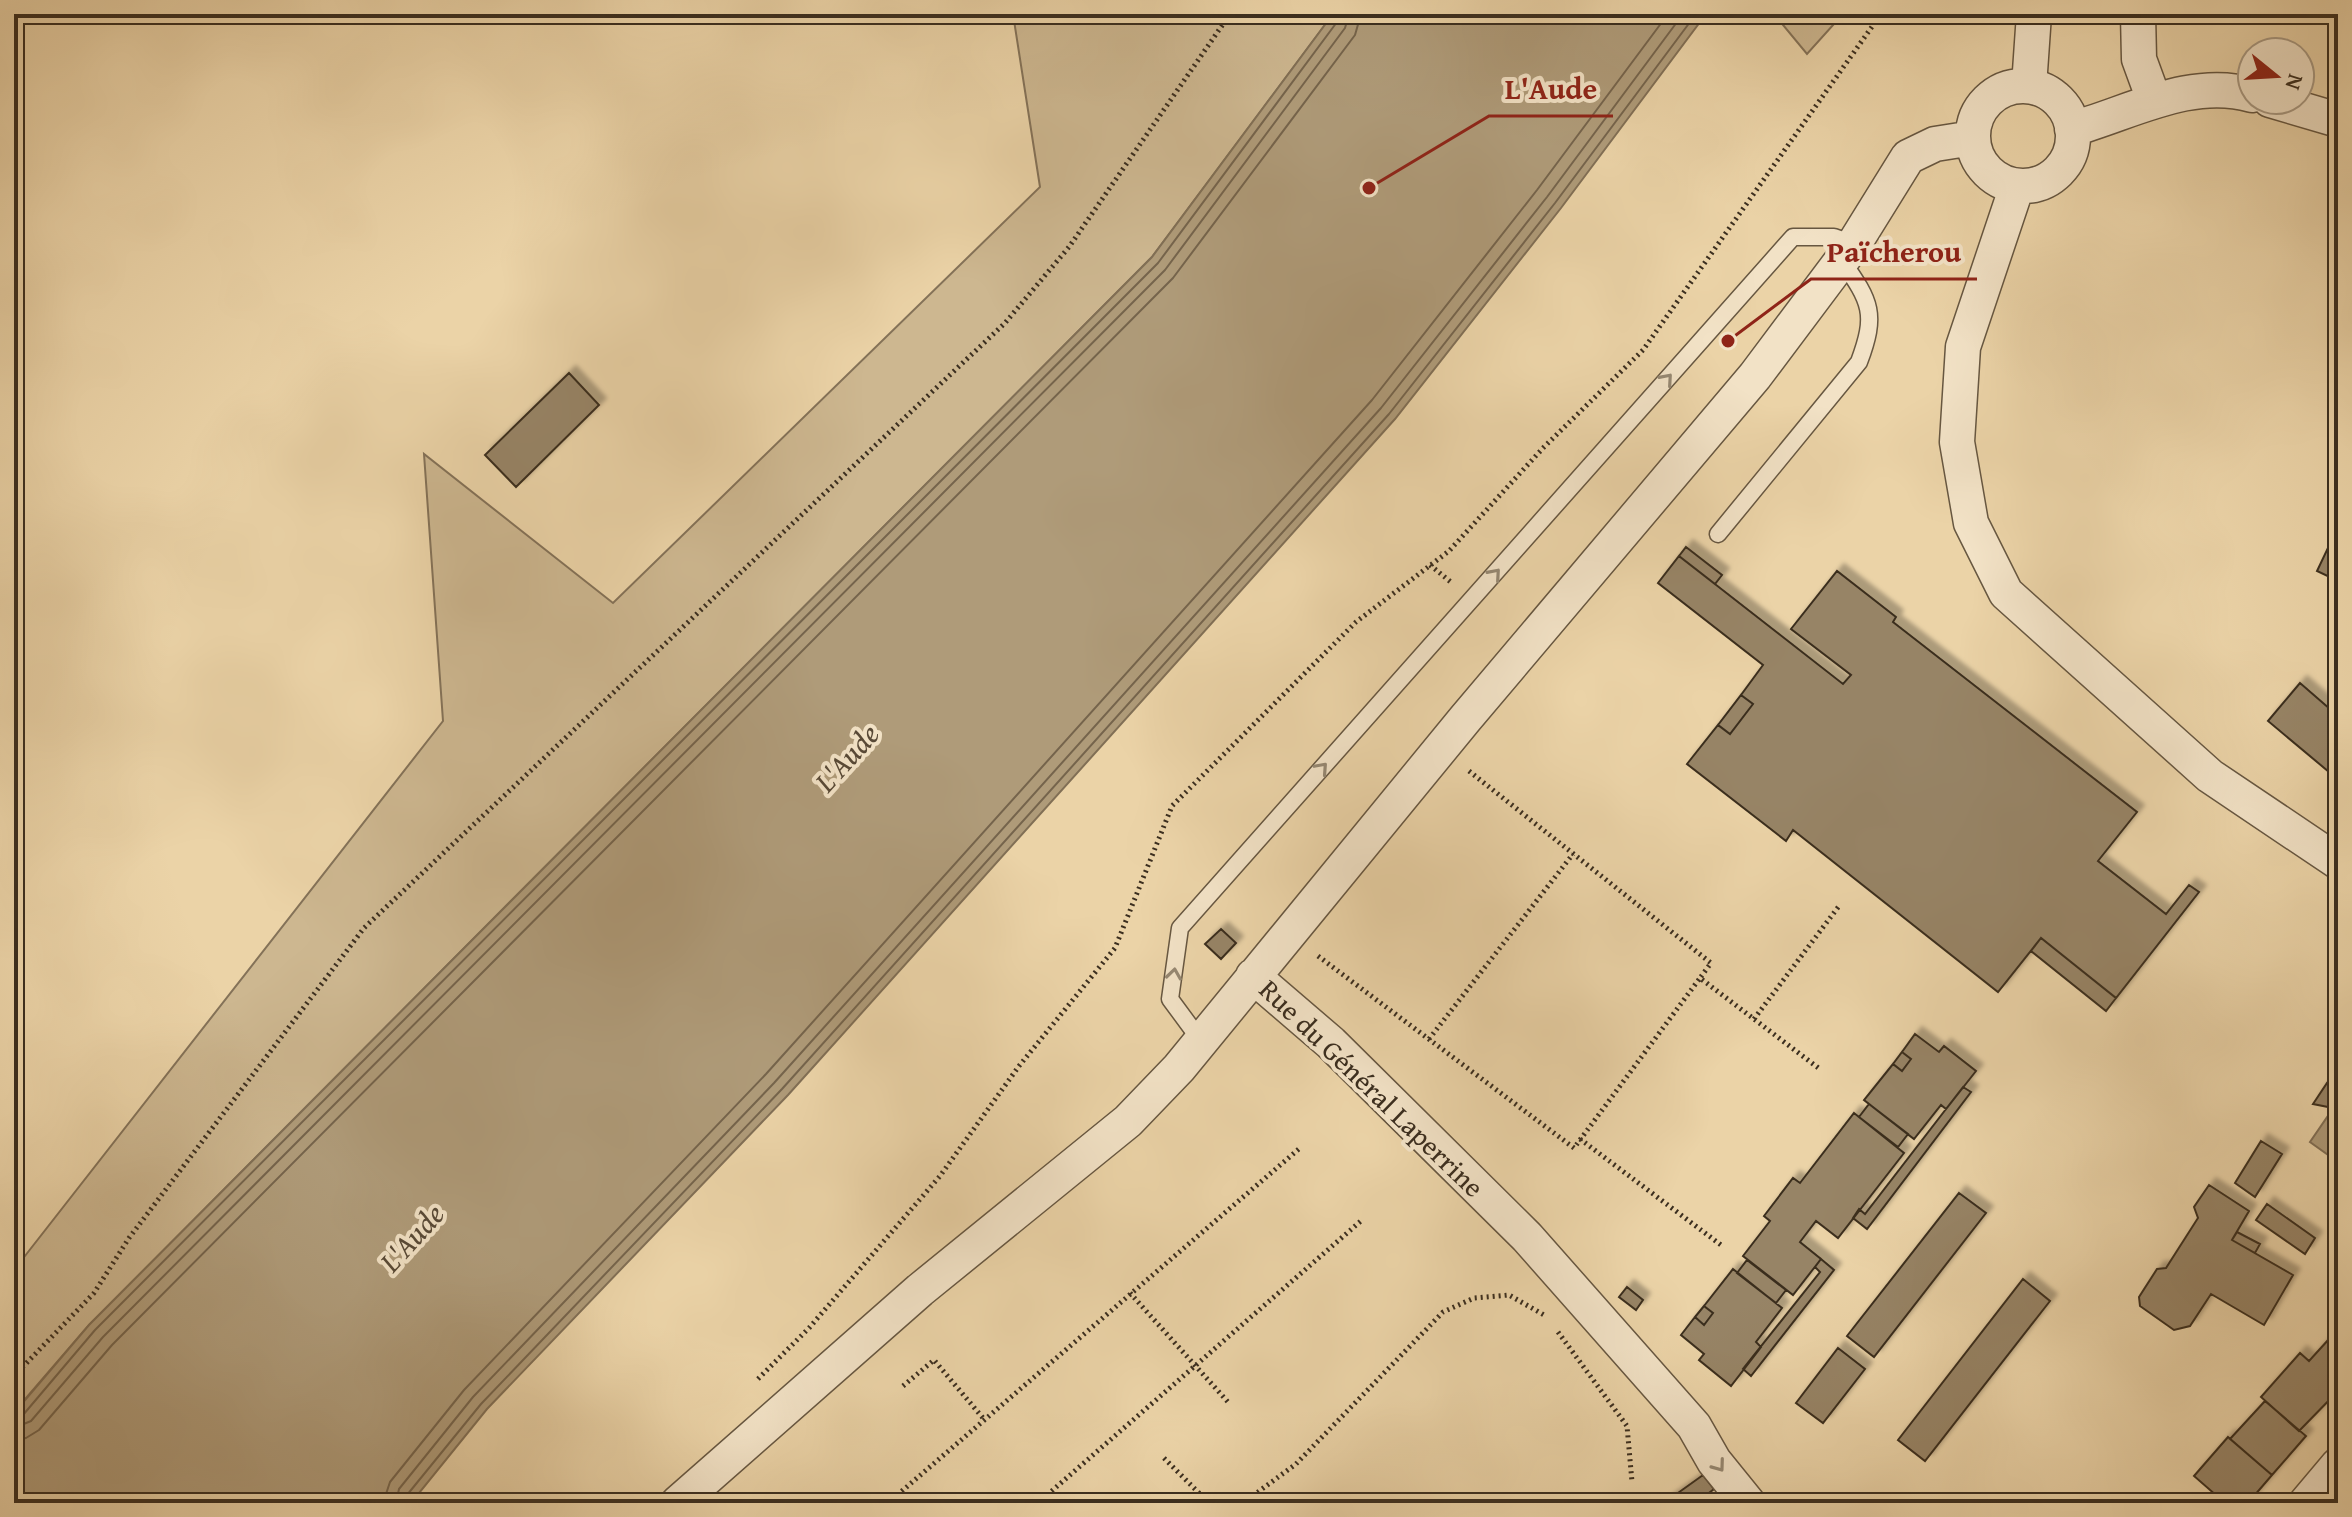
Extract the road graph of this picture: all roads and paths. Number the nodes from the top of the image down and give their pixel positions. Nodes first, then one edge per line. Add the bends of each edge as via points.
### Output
1 (1230, 14) edge
2 (1881, 14) edge
3 (2034, 14) edge
4 (2138, 14) edge
5 (2029, 86) junction
6 (2236, 90) edge
7 (2154, 100) junction
8 (2316, 114) edge
9 (2338, 120) edge
10 (2072, 129) junction
11 (1973, 138) junction
12 (2017, 186) junction
13 (1848, 252) junction
14 (1718, 534) dead end
15 (1430, 565) junction
16 (1472, 600) junction
17 (1460, 763) dead end
18 (1573, 854) junction
19 (2338, 862) edge
20 (1839, 906) dead end
21 (1310, 950) dead end
22 (1253, 976) junction
23 (1700, 978) junction
24 (1754, 1019) junction
25 (1429, 1039) junction
26 (1201, 1041) junction
27 (1821, 1070) dead end
28 (1580, 1139) junction
29 (1300, 1148) dead end
30 (1362, 1220) dead end
31 (1721, 1245) dead end
32 (1130, 1293) junction
33 (1547, 1317) dead end
34 (1556, 1329) dead end
35 (1195, 1366) junction
36 (14, 1376) edge
37 (754, 1383) dead end
38 (903, 1386) dead end
39 (1228, 1402) dead end
40 (983, 1418) junction
41 (1164, 1458) dead end
42 (2338, 1465) edge
43 (1632, 1482) dead end
44 (678, 1503) edge
45 (888, 1503) edge
46 (1038, 1503) edge
47 (1209, 1503) edge
48 (1243, 1503) edge
49 (1748, 1503) edge
50 (2306, 1503) edge

1 - 36 path via 1069,247 1005,323 364,928 129,1238 94,1293
2 - 15 path via 1643,350
3 - 5 street
4 - 7 street via 2139,59
5 - 10 street via 2059,102
5 - 11 street via 2012,87 1983,106
6 - 7 street
7 - 10 street
8 - 9 street
10 - 12 street via 2063,166 2034,185
11 - 12 street via 1986,170
11 - 13 street via 1935,144 1908,157
12 - 19 street via 1963,347 1957,442 1971,523 2006,593 2210,776
13 - 14 lane via 1866,295 1871,331 1859,362
16 -> 13 lane via 1793,237 1834,237
13 - 22 street via 1667,484
15 - 16 path
15 - 37 path via 1356,622 1172,806 1115,948 1019,1066 940,1176 809,1328
26 -> 16 lane via 1170,999 1180,928
17 - 18 path
18 - 23 path via 1711,963
18 - 25 path
20 - 24 path
21 - 25 path
22 - 26 street, Rue du Général Laperrine
22 -> 49 street, Rue du Général Laperrine via 1331,1043 1527,1237 1694,1426
23 - 24 path
23 - 28 path
24 - 27 path
25 - 28 path via 1574,1148
26 - 44 street, Rue du Général Laperrine via 1128,1121 920,1290
28 - 31 path
29 - 32 path
30 - 35 path
32 - 35 path
32 - 40 path
33 - 48 path via 1509,1295 1474,1298 1443,1312 1296,1464
34 - 43 path via 1627,1426
35 - 39 path
35 - 46 path
38 - 40 path via 934,1360
40 - 45 path
41 - 47 path
42 - 50 street

